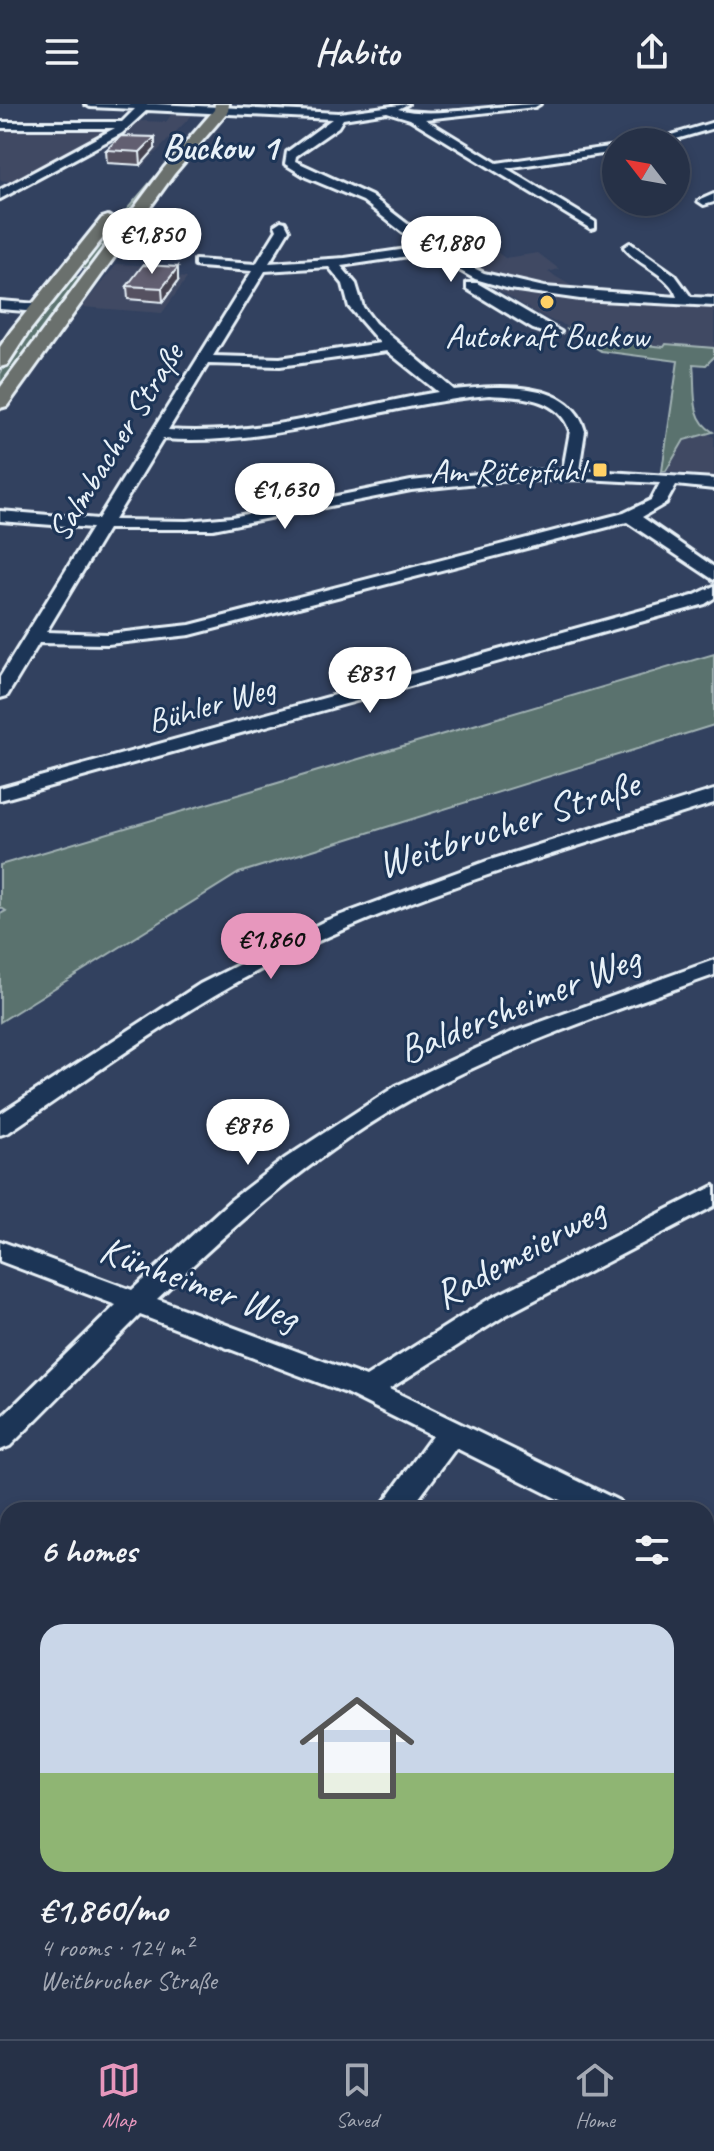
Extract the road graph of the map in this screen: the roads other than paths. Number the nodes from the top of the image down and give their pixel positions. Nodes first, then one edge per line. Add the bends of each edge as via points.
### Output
1 (90, 104) edge
2 (403, 104) edge
3 (535, 104) edge
4 (144, 107) junction
5 (217, 107) edge
6 (391, 110) junction
7 (339, 116) junction
8 (414, 117) junction
9 (129, 122) junction
10 (0, 125) edge
11 (714, 125) edge
12 (690, 132) edge
13 (602, 151) edge
14 (493, 167) junction
15 (0, 195) edge
16 (281, 225) dead end
17 (591, 225) dead end
18 (630, 247) dead end
19 (431, 249) junction
20 (332, 262) junction
21 (200, 263) dead end
22 (261, 266) junction
23 (68, 270) junction
24 (96, 272) junction
25 (489, 279) junction
26 (685, 301) junction
27 (714, 302) edge
28 (0, 305) edge
29 (38, 308) junction
30 (554, 332) dead end
31 (390, 346) junction
32 (204, 360) junction
33 (0, 361) edge
34 (449, 393) junction
35 (0, 402) edge
36 (157, 434) junction
37 (570, 473) junction
38 (669, 479) junction
39 (714, 484) edge
40 (0, 516) edge
41 (630, 516) junction
42 (104, 522) junction
43 (714, 575) edge
44 (714, 591) edge
45 (33, 637) junction
46 (0, 692) edge
47 (0, 794) edge
48 (714, 796) edge
49 (714, 967) edge
50 (0, 1126) edge
51 (714, 1195) edge
52 (0, 1251) edge
53 (136, 1302) junction
54 (370, 1391) junction
55 (451, 1432) junction
56 (0, 1438) edge
57 (399, 1502) edge
58 (592, 1502) edge

1 - 4 street
2 - 6 street
3 - 8 street
4 - 5 street
4 - 9 street
5 - 7 street
5 - 23 main road
5 - 24 main road
6 - 7 street
6 - 8 street
7 - 19 street via 291,154 289,162 377,205
8 - 14 street
9 - 10 street
9 - 15 street
11 - 12 street
13 - 14 street
14 - 17 street
16 - 22 street, Salmbacher Straße
18 - 26 street via 681,286
19 - 20 street
19 - 25 street
20 - 22 street
20 - 31 street via 349,284 358,310
21 - 22 street
22 - 32 street, Salmbacher Straße
23 - 24 main road
23 - 29 main road
24 - 35 main road
25 - 26 street via 564,292
25 - 30 street via 472,286
26 - 27 street
28 - 29 street
29 - 33 main road
31 - 32 street via 280,362
31 - 34 street
32 - 36 street, Salmbacher Straße
34 - 36 street via 262,432
34 - 37 street via 522,393 564,409 577,431
36 - 42 street, Salmbacher Straße
37 - 38 street
37 - 42 street via 427,483 217,524
38 - 39 street
38 - 41 street via 660,503
40 - 42 street
41 - 43 street
41 - 45 street via 190,630 108,639
42 - 45 street, Salmbacher Straße
44 - 47 street, Bühler Weg via 683,604
45 - 46 street, Salmbacher Straße
48 - 50 street, Weitbrucher Straße via 424,891 305,938 232,975
49 - 53 street, Baldersheimer Weg via 518,1038 403,1093 288,1167 220,1222
51 - 54 street, Rademeierweg via 496,1308
52 - 53 street, Künheimer Weg
53 - 54 street, Künheimer Weg
53 - 56 street, Baldersheimer Weg
54 - 55 street, Künheimer Weg
55 - 57 street
55 - 58 street, Künheimer Weg

